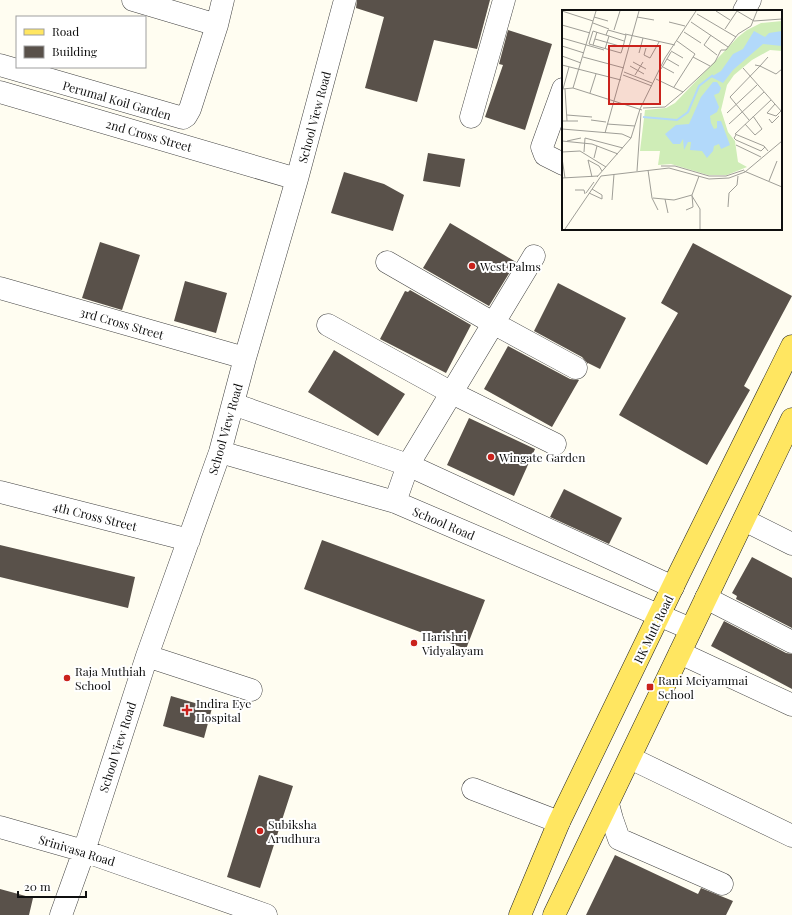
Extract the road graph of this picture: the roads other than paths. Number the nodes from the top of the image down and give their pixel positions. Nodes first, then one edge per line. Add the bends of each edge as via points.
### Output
1 (133, 0) edge
2 (223, 0) edge
3 (345, 0) edge
4 (504, 0) edge
5 (750, 0) edge
6 (745, 10) edge
7 (217, 25) junction
8 (0, 65) edge
9 (0, 92) edge
10 (562, 92) edge
11 (471, 118) dead end
12 (562, 164) edge
13 (297, 179) junction
14 (534, 256) dead end
15 (387, 262) dead end
16 (0, 288) edge
17 (494, 323) junction
18 (328, 325) dead end
19 (792, 346) edge
20 (245, 358) junction
21 (576, 368) dead end
22 (452, 394) junction
23 (232, 404) junction
24 (792, 419) edge
25 (555, 444) dead end
26 (220, 452) junction
27 (408, 465) junction
28 (0, 492) edge
29 (395, 502) junction
30 (744, 520) junction
31 (189, 540) junction
32 (792, 544) edge
33 (673, 587) junction
34 (706, 598) junction
35 (660, 616) junction
36 (685, 642) junction
37 (792, 642) edge
38 (147, 656) junction
39 (251, 690) dead end
40 (792, 695) edge
41 (792, 705) edge
42 (630, 758) junction
43 (473, 789) dead end
44 (608, 804) junction
45 (559, 822) junction
46 (0, 827) edge
47 (792, 836) edge
48 (84, 851) junction
49 (722, 884) dead end
50 (61, 915) edge
51 (266, 915) edge
52 (520, 915) edge
53 (554, 915) edge

1 - 7 street
2 - 7 street, Perumal Koil Garden
3 - 13 street, School View Road
4 - 11 street
5 - 6 street
7 - 8 street, Perumal Koil Garden via 190,109 183,118
9 - 13 street, 2nd Cross Street
10 - 12 street via 542,147 545,155
13 - 20 street, School View Road
14 - 17 street
15 - 17 street
16 - 20 street, 3rd Cross Street
17 - 21 street
17 - 22 street
18 - 22 street
19 - 33 main road, RK Mutt Road
20 - 23 street, School View Road
22 - 25 street
22 - 27 street
23 - 26 street, School View Road
23 - 27 street
24 - 30 main road
26 - 29 street, School Road
26 - 31 street, School View Road
27 - 29 street
27 - 33 street
28 - 31 street, 4th Cross Street
29 - 35 street, School Road
30 - 32 street
30 - 34 main road
31 - 38 street, School View Road
33 - 35 main road, RK Mutt Road
34 - 36 main road
34 - 37 street
35 - 36 street, School Road
35 - 45 main road, RK Mutt Road
36 - 40 street via 775,692
36 - 41 street
36 - 42 main road
38 - 39 street
38 - 48 street, School View Road
42 - 44 main road
42 - 47 street
43 - 45 street
44 - 49 street via 619,839
44 - 53 main road
45 - 52 main road, RK Mutt Road
46 - 48 street, Srinivasa Road
48 - 50 street
48 - 51 street, Srinivasa Road

